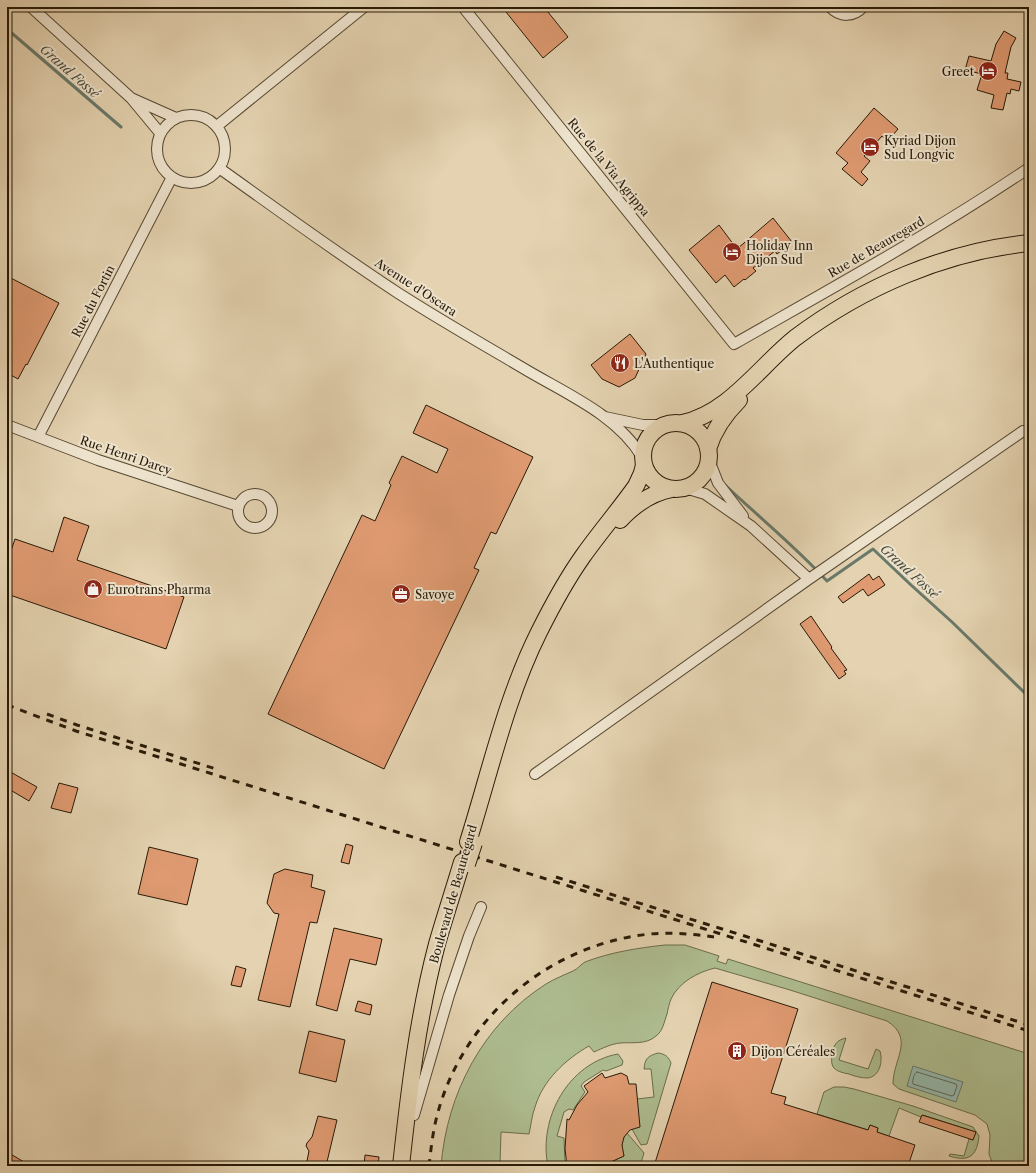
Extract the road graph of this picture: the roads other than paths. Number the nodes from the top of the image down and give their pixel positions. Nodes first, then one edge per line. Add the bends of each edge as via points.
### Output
1 (31, 7) edge
2 (364, 7) edge
3 (464, 7) edge
4 (830, 7) edge
5 (863, 7) edge
6 (131, 98) junction
7 (176, 118) junction
8 (217, 126) junction
9 (160, 133) junction
10 (219, 168) junction
11 (1029, 168) edge
12 (172, 177) junction
13 (1029, 243) edge
14 (1029, 249) edge
15 (734, 344) joint
16 (605, 417) junction
17 (682, 423) junction
18 (7, 425) edge
19 (664, 425) junction
20 (1023, 431) dead end
21 (38, 437) junction
22 (709, 454) junction
23 (643, 461) junction
24 (679, 488) junction
25 (238, 506) dead end
26 (751, 526) junction
27 (809, 579) junction
28 (543, 631) junction
29 (535, 774) dead end
30 (465, 863) junction
31 (481, 907) dead end
32 (414, 1115) junction
33 (401, 1166) edge
34 (410, 1166) edge

1 - 6 street
2 - 8 street
3 - 15 street, Rue de la Via Agrippa
4 - 5 street via 837,13 849,15
6 - 7 street
6 - 9 street
7 - 8 street via 198,116
7 - 9 street
8 - 10 street via 225,147
9 - 12 street via 157,155 161,166
10 - 12 street via 206,180 196,183 186,183
10 - 16 street, Avenue d'Oscara via 397,292
11 - 15 street, Rue de Beauregard via 990,195 872,266
12 - 21 street, Rue du Fortin
13 - 17 main road via 976,251 940,262 902,276 868,293 829,315 795,339 720,406 695,420
14 - 22 main road via 980,257 939,269 890,290 834,320 791,350 744,394 713,434
16 - 19 street, Avenue d'Oscara via 643,425
16 - 23 street, Avenue d'Oscara via 635,446
17 - 19 main road
17 - 22 main road via 700,433
18 - 21 street, Rue Henri Darcy
19 - 23 main road via 652,432 644,444
20 - 27 street
21 - 25 street, Rue Henri Darcy via 98,460
22 - 24 main road via 703,476 697,482
22 - 26 street via 713,473 722,489
23 - 24 main road via 651,478 657,483 663,487
23 - 28 main road via 642,473 636,486 567,580
24 - 26 street via 705,494
24 - 28 main road via 664,490 648,497 619,520 578,575
26 - 27 street
27 - 29 street
28 - 30 main road, Boulevard de Beauregard, bridge
30 - 32 main road, Boulevard de Beauregard via 430,1004 418,1070
30 - 33 main road, Boulevard de Beauregard via 437,944 415,1052
31 - 32 street via 449,995
32 - 34 main road, Boulevard de Beauregard

